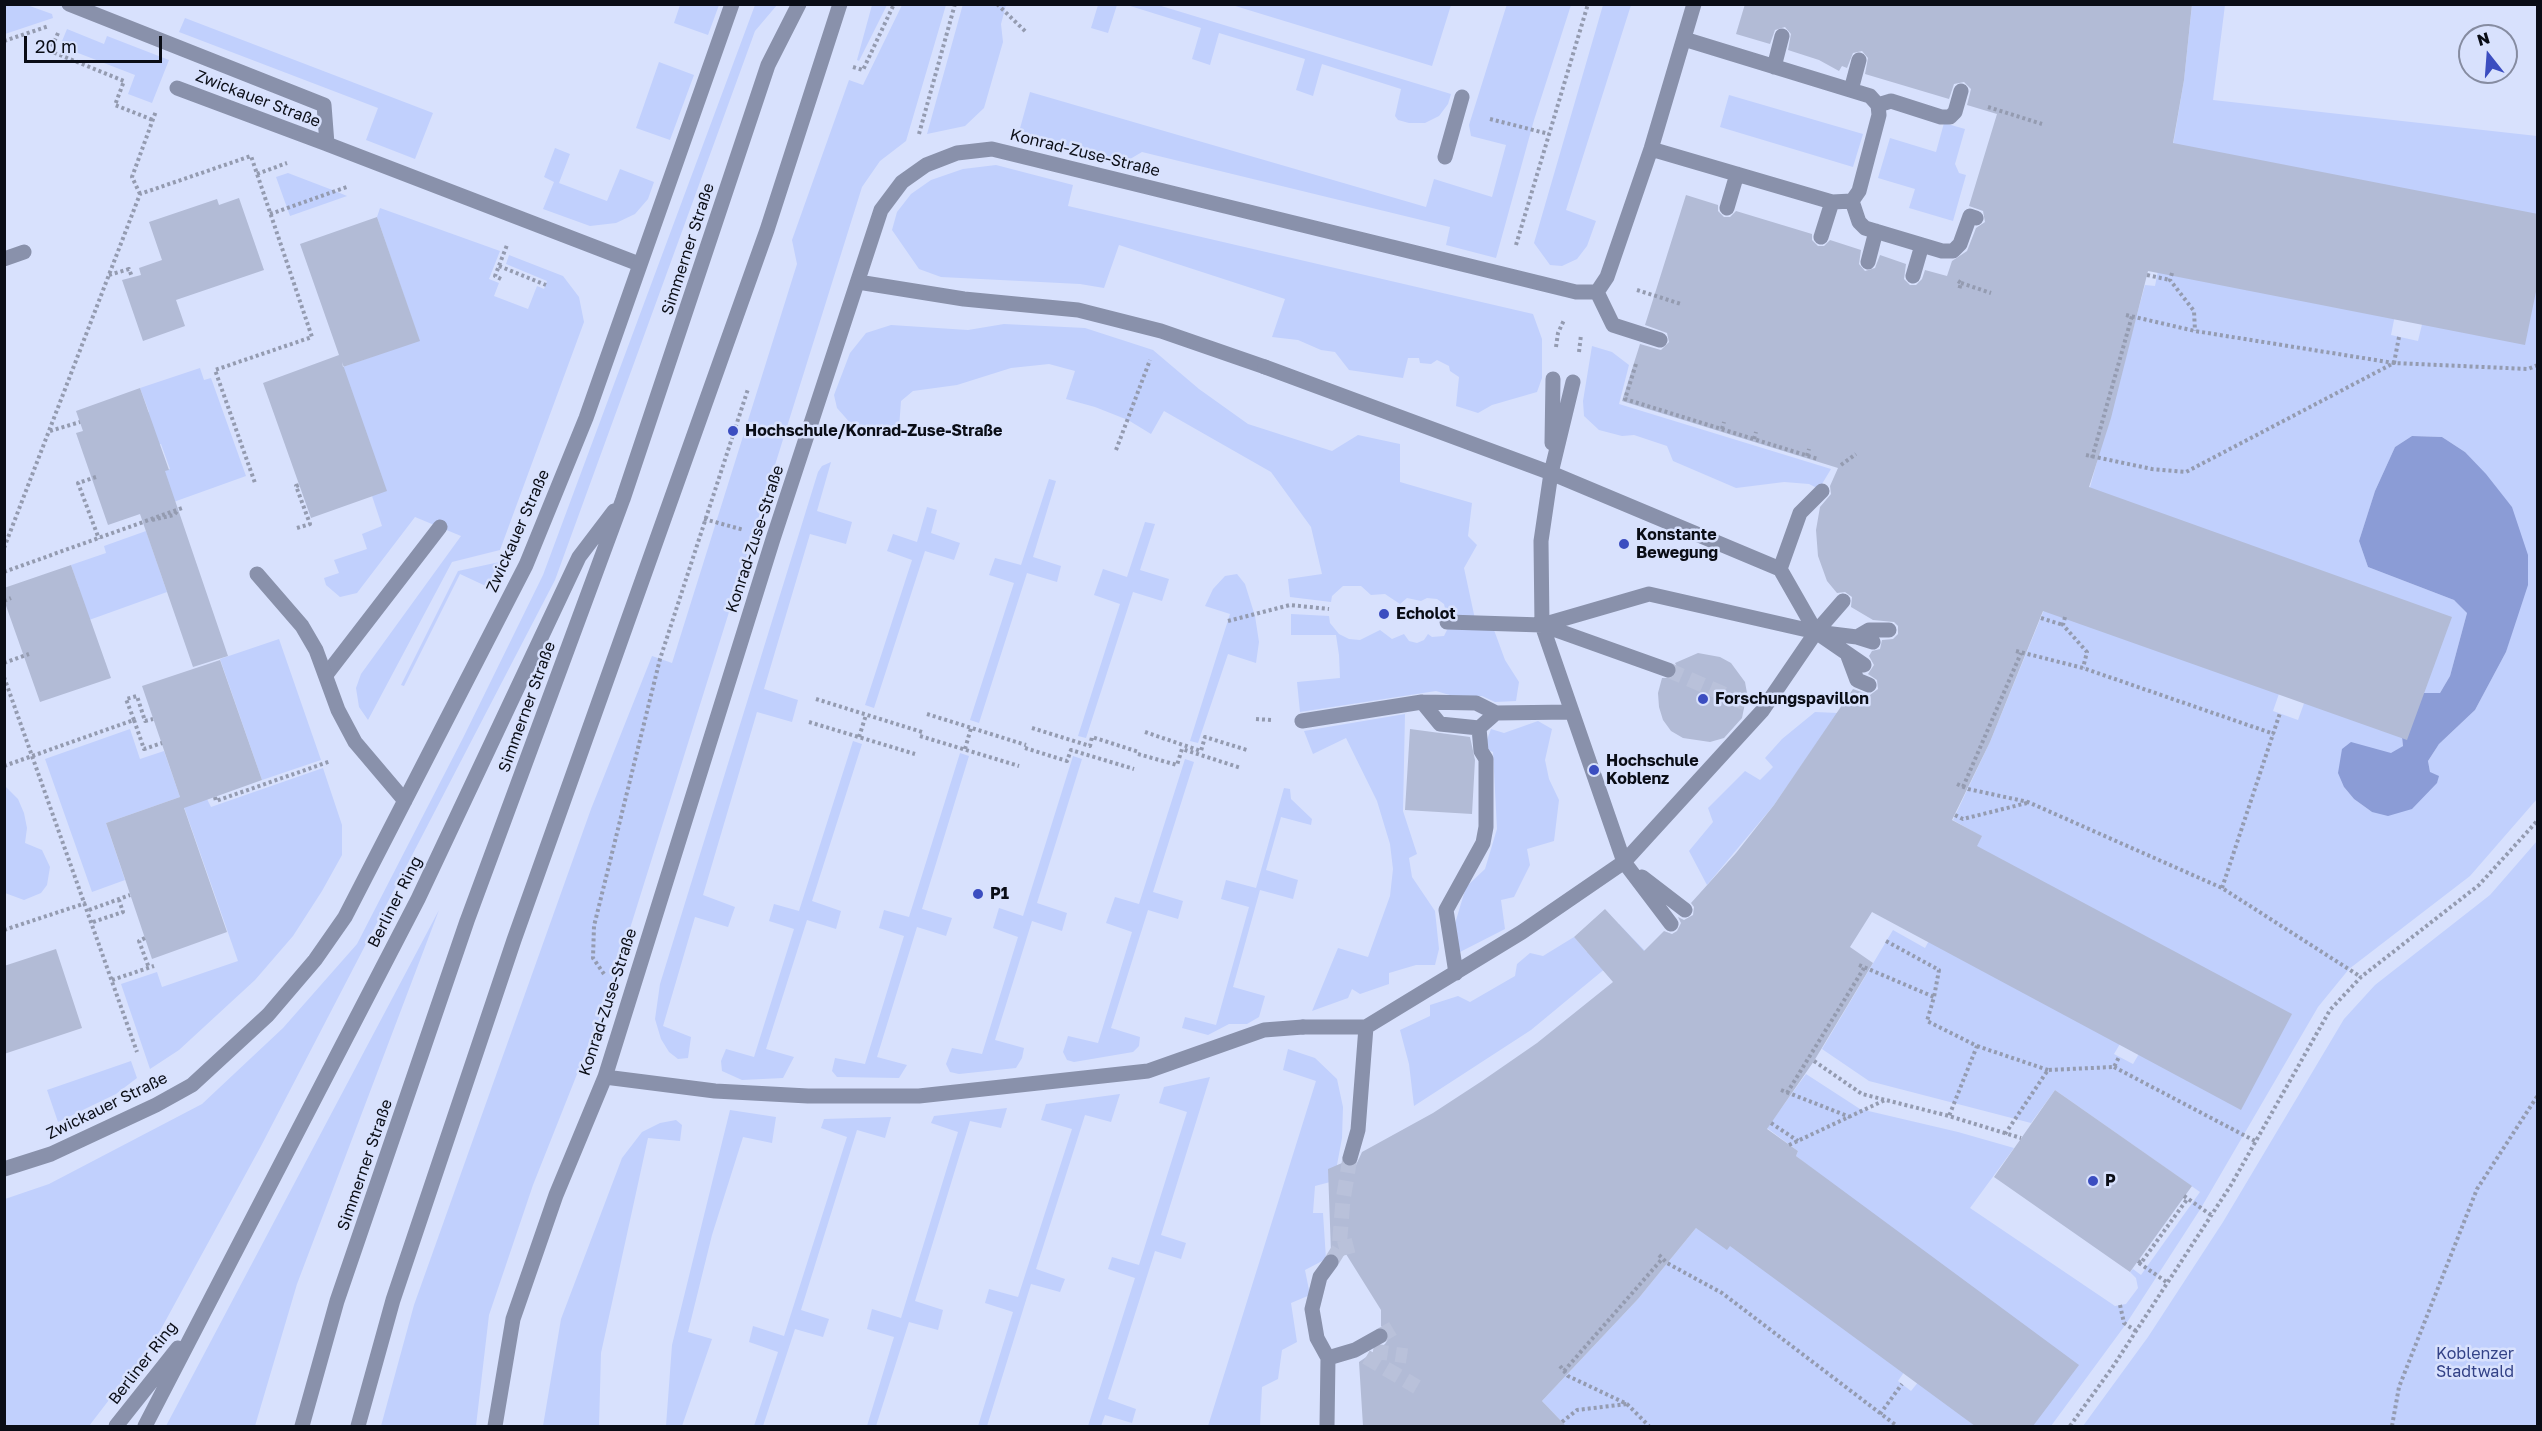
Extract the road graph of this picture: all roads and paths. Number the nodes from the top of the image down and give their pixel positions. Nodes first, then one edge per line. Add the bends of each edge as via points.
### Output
1 (732, 4) edge
2 (799, 4) edge
3 (840, 4) edge
4 (894, 4) edge
5 (955, 4) edge
6 (997, 4) edge
7 (1588, 4) edge
8 (1694, 4) edge
9 (69, 5) edge
10 (62, 22) junction
11 (1026, 32) dead end
12 (1782, 36) dead end
13 (1683, 39) junction
14 (4, 41) edge
15 (1859, 60) dead end
16 (847, 65) dead end
17 (1774, 67) junction
18 (177, 88) dead end
19 (1851, 90) junction
20 (1960, 94) joint
21 (1462, 97) dead end
22 (1878, 105) junction
23 (157, 109) dead end
24 (1456, 119) junction
25 (153, 120) junction
26 (2042, 123) dead end
27 (1549, 134) junction
28 (919, 135) dead end
29 (327, 144) junction
30 (1651, 149) junction
31 (1445, 157) dead end
32 (288, 163) dead end
33 (256, 174) junction
34 (1737, 174) junction
35 (351, 186) dead end
36 (140, 194) junction
37 (1852, 201) junction
38 (1832, 202) junction
39 (1727, 208) dead end
40 (270, 214) junction
41 (1976, 218) dead end
42 (1876, 231) junction
43 (1821, 237) dead end
44 (507, 245) dead end
45 (1922, 245) junction
46 (24, 252) dead end
47 (4, 259) edge
48 (1868, 262) dead end
49 (639, 264) junction
50 (499, 267) junction
51 (2172, 273) dead end
52 (1508, 275) junction
53 (2147, 275) dead end
54 (108, 276) junction
55 (1913, 276) dead end
56 (132, 278) dead end
57 (501, 279) dead end
58 (2170, 280) junction
59 (858, 282) junction
60 (1961, 284) dead end
61 (546, 285) dead end
62 (1601, 286) junction
63 (1991, 293) dead end
64 (1681, 304) dead end
65 (2126, 315) dead end
66 (2132, 316) junction
67 (1161, 331) junction
68 (2195, 331) junction
69 (1645, 335) junction
70 (2399, 337) dead end
71 (1660, 340) dead end
72 (2394, 363) junction
73 (2538, 365) edge
74 (751, 378) dead end
75 (1553, 379) dead end
76 (1573, 382) dead end
77 (80, 422) dead end
78 (1724, 422) dead end
79 (1722, 429) junction
80 (50, 431) junction
81 (1756, 432) dead end
82 (1754, 439) junction
83 (1809, 449) dead end
84 (1116, 450) dead end
85 (1856, 454) dead end
86 (2086, 455) dead end
87 (1807, 456) junction
88 (2092, 458) junction
89 (1551, 473) junction
90 (96, 477) dead end
91 (255, 483) dead end
92 (299, 485) dead end
93 (1822, 490) dead end
94 (623, 500) junction
95 (180, 509) dead end
96 (704, 519) junction
97 (440, 527) dead end
98 (297, 528) dead end
99 (99, 539) junction
100 (773, 539) junction
101 (4, 548) edge
102 (1779, 569) junction
103 (4, 572) edge
104 (257, 574) dead end
105 (11, 598) dead end
106 (4, 600) edge
107 (1843, 601) dead end
108 (1329, 609) dead end
109 (2065, 616) dead end
110 (2041, 618) dead end
111 (1228, 621) dead end
112 (1447, 622) dead end
113 (2063, 625) junction
114 (1542, 626) junction
115 (1889, 630) dead end
116 (1816, 632) junction
117 (1857, 637) junction
118 (1873, 642) dead end
119 (2016, 651) dead end
120 (2021, 653) junction
121 (29, 654) dead end
122 (1848, 656) junction
123 (4, 663) edge
124 (1864, 665) dead end
125 (2083, 668) junction
126 (1668, 670) tunnel mouth
127 (326, 675) junction
128 (4, 677) edge
129 (1869, 686) dead end
130 (816, 699) dead end
131 (1422, 702) junction
132 (1747, 704) tunnel mouth
133 (1762, 711) junction
134 (1570, 712) junction
135 (1496, 713) junction
136 (2280, 713) dead end
137 (927, 714) dead end
138 (866, 715) junction
139 (153, 719) dead end
140 (134, 720) junction
141 (1302, 721) dead end
142 (809, 722) dead end
143 (971, 728) junction
144 (1032, 728) dead end
145 (1479, 728) junction
146 (1145, 732) dead end
147 (2274, 734) junction
148 (859, 737) junction
149 (162, 743) dead end
150 (1083, 743) junction
151 (965, 750) junction
152 (1191, 750) junction
153 (1247, 750) dead end
154 (1080, 753) junction
155 (915, 754) dead end
156 (33, 756) junction
157 (326, 763) dead end
158 (4, 766) edge
159 (1019, 766) dead end
160 (1241, 768) dead end
161 (1134, 769) dead end
162 (1957, 784) dead end
163 (1963, 787) junction
164 (215, 797) dead end
165 (405, 801) junction
166 (2028, 802) junction
167 (1955, 815) dead end
168 (2538, 820) edge
169 (1624, 862) junction
170 (2222, 888) junction
171 (130, 895) dead end
172 (119, 900) junction
173 (86, 903) junction
174 (89, 910) junction
175 (1685, 910) dead end
176 (93, 922) junction
177 (1671, 924) dead end
178 (4, 930) edge
179 (145, 938) dead end
180 (1887, 940) dead end
181 (1858, 965) dead end
182 (154, 966) dead end
183 (149, 968) junction
184 (1864, 968) junction
185 (1456, 973) junction
186 (2361, 977) junction
187 (112, 980) junction
188 (630, 993) junction
189 (1934, 997) junction
190 (1366, 1027) junction
191 (1977, 1046) junction
192 (137, 1052) dead end
193 (2119, 1057) dead end
194 (1814, 1061) dead end
195 (2114, 1067) junction
196 (2048, 1070) junction
197 (604, 1077) junction
198 (1781, 1090) dead end
199 (1787, 1093) junction
200 (2538, 1095) edge
201 (1886, 1100) junction
202 (1949, 1116) junction
203 (1850, 1117) junction
204 (1771, 1123) dead end
205 (2005, 1134) junction
206 (2020, 1138) dead end
207 (1798, 1141) junction
208 (2255, 1141) junction
209 (1789, 1145) dead end
210 (1350, 1158) tunnel mouth
211 (4, 1169) edge
212 (2211, 1215) junction
213 (1331, 1262) tunnel mouth
214 (2168, 1283) junction
215 (2120, 1305) dead end
216 (198, 1322) junction
217 (2136, 1331) junction
218 (1380, 1336) tunnel mouth
219 (1328, 1358) junction
220 (1560, 1366) dead end
221 (1564, 1371) junction
222 (1902, 1384) dead end
223 (1627, 1404) junction
224 (1880, 1414) junction
225 (1562, 1422) dead end
226 (116, 1426) edge
227 (145, 1426) edge
228 (302, 1426) edge
229 (358, 1426) edge
230 (495, 1426) edge
231 (1328, 1426) edge
232 (1649, 1426) edge
233 (1898, 1426) edge
234 (2070, 1426) edge
235 (2392, 1426) edge

1 - 49 street, Zwickauer Straße
2 - 94 street, Simmerner Straße via 768,65
3 - 229 street via 764,241 514,940 393,1300
4 - 16 path via 863,70
5 - 28 path
6 - 11 path
7 - 27 path
8 - 13 street
9 - 10 path
9 - 29 street, Zwickauer Straße via 324,105
10 - 14 path
10 - 25 path via 50,51 124,81 115,105
12 - 17 street
13 - 17 street
13 - 30 street
15 - 19 street
17 - 19 street
18 - 29 street, Zwickauer Straße
19 - 22 street via 1870,96
20 - 22 street via 1950,117 1891,101
20 - 26 path
21 - 24 street
22 - 37 street via 1879,116 1859,191
23 - 25 path
24 - 27 path via 1488,119
24 - 31 street
25 - 36 path via 132,177
27 - 52 path
29 - 49 street, Zwickauer Straße
30 - 34 street
30 - 62 street
32 - 33 path
33 - 36 path via 251,156
33 - 40 path
34 - 38 street
34 - 39 street
35 - 40 path
36 - 54 path
37 - 38 street
37 - 42 street via 1859,222
38 - 43 street
40 - 91 path via 312,337 215,370
41 - 45 street via 1970,216 1964,246 1942,251
42 - 45 street
42 - 48 street
44 - 50 path
45 - 55 street
46 - 47 street
49 - 165 street, Zwickauer Straße via 586,418 526,565
50 - 57 path via 495,276
50 - 61 path
51 - 58 path
52 - 59 street, Konrad-Zuse-Straße via 992,149 957,153 926,165 902,182 881,210
52 - 62 street, Konrad-Zuse-Straße via 1576,292
53 - 58 path
54 - 56 path via 129,269
54 - 80 path
58 - 68 path via 2194,311
59 - 67 street via 964,299 1078,310
59 - 100 street, Konrad-Zuse-Straße
60 - 63 path
62 - 64 path
62 - 69 street via 1613,326
65 - 66 path
66 - 68 path
66 - 88 path
67 - 84 path
67 - 89 street
68 - 72 path
69 - 71 street
69 - 79 path via 1625,399
70 - 72 path
72 - 73 path via 2528,369
72 - 88 path via 2186,472
74 - 96 path
75 - 89 street
76 - 89 street
77 - 80 path
78 - 79 path
79 - 82 path
80 - 101 path
81 - 82 path
82 - 87 path
83 - 87 path
85 - 87 path via 1839,467
86 - 88 path
89 - 102 street
89 - 114 street via 1541,540
90 - 99 path via 78,483
92 - 98 path via 296,486 310,524
93 - 102 street via 1800,513
94 - 216 street, Berliner Ring via 579,557 418,899
94 - 228 street, Simmerner Straße via 464,932 337,1301
95 - 99 path
96 - 100 path
96 - 188 path via 660,659 594,926 593,958 612,986
97 - 127 street
99 - 103 path
100 - 188 street, Konrad-Zuse-Straße
102 - 116 street
104 - 127 street via 302,626
105 - 106 path
107 - 116 street
108 - 111 path via 1290,605
109 - 113 path
110 - 113 path
112 - 114 street
113 - 125 path via 2087,652
114 - 116 street via 1649,594
114 - 126 street
114 - 134 street
115 - 117 street via 1869,630
116 - 117 street
116 - 122 street
116 - 133 street
117 - 118 street
119 - 120 path
120 - 125 path
120 - 163 path
121 - 123 path
122 - 124 street
122 - 129 street via 1857,680
125 - 147 path
127 - 165 street via 355,742
128 - 156 path
130 - 138 path
131 - 135 street via 1476,703
131 - 141 street
131 - 145 street via 1440,724
132 - 133 street
133 - 169 street
134 - 135 street
134 - 169 street
135 - 145 street
136 - 147 path
137 - 143 path
138 - 148 path
138 - 151 path
139 - 140 path via 145,721 136,696 126,699
140 - 149 path via 144,749
140 - 156 path
142 - 148 path
143 - 151 path
143 - 154 path via 1067,761 1071,750
144 - 150 path
145 - 185 street via 1481,751 1486,759 1486,827 1482,843 1446,909
146 - 152 path
147 - 170 path
148 - 155 path
150 - 152 path via 1090,746 1092,737 1177,765 1182,749
150 - 154 path
151 - 159 path
152 - 153 path via 1201,751 1205,737
152 - 160 path
154 - 161 path
156 - 158 path
156 - 173 path
157 - 164 path via 216,801
162 - 163 path
163 - 166 path
165 - 211 street, Zwickauer Straße via 345,917 315,960 268,1015 201,1077 156,1106 51,1154
166 - 167 path via 1963,819
166 - 170 path
168 - 186 path via 2479,885
169 - 175 street
169 - 177 street
169 - 185 street
170 - 186 path
171 - 172 path
172 - 174 path
172 - 176 path via 123,912
173 - 174 path
173 - 178 path
174 - 176 path
176 - 187 path
179 - 183 path via 139,941
180 - 189 path via 1939,970
181 - 184 path
182 - 183 path
183 - 187 path
184 - 189 path
184 - 199 path
185 - 190 street
186 - 208 path via 2330,1010
187 - 192 path
188 - 197 street, Konrad-Zuse-Straße
189 - 191 path via 1927,1021
190 - 197 street via 1264,1030 1148,1071 919,1096 808,1096
190 - 210 street via 1358,1130
191 - 196 path
191 - 202 path
193 - 195 path
194 - 201 path via 1862,1094
195 - 196 path
195 - 208 path
196 - 205 path
197 - 230 street, Konrad-Zuse-Straße via 556,1195 513,1319
198 - 199 path
199 - 203 path
200 - 235 path via 2477,1189 2399,1387
201 - 202 path
201 - 203 path
202 - 205 path
203 - 207 path
204 - 207 path
205 - 206 path
207 - 209 path
208 - 212 path
212 - 214 path
212 - 214 path via 2186,1197 2142,1263 2138,1261
213 - 219 street via 1320,1277 1312,1309 1317,1338
214 - 217 path
215 - 217 path via 2124,1323
216 - 226 street, Berliner Ring
216 - 227 street, Berliner Ring
217 - 234 path
218 - 219 street via 1365,1353
219 - 231 street
220 - 221 path
221 - 223 path
221 - 224 path via 1660,1257 1722,1293
222 - 224 path
223 - 225 path via 1577,1410
223 - 232 path
224 - 233 path

